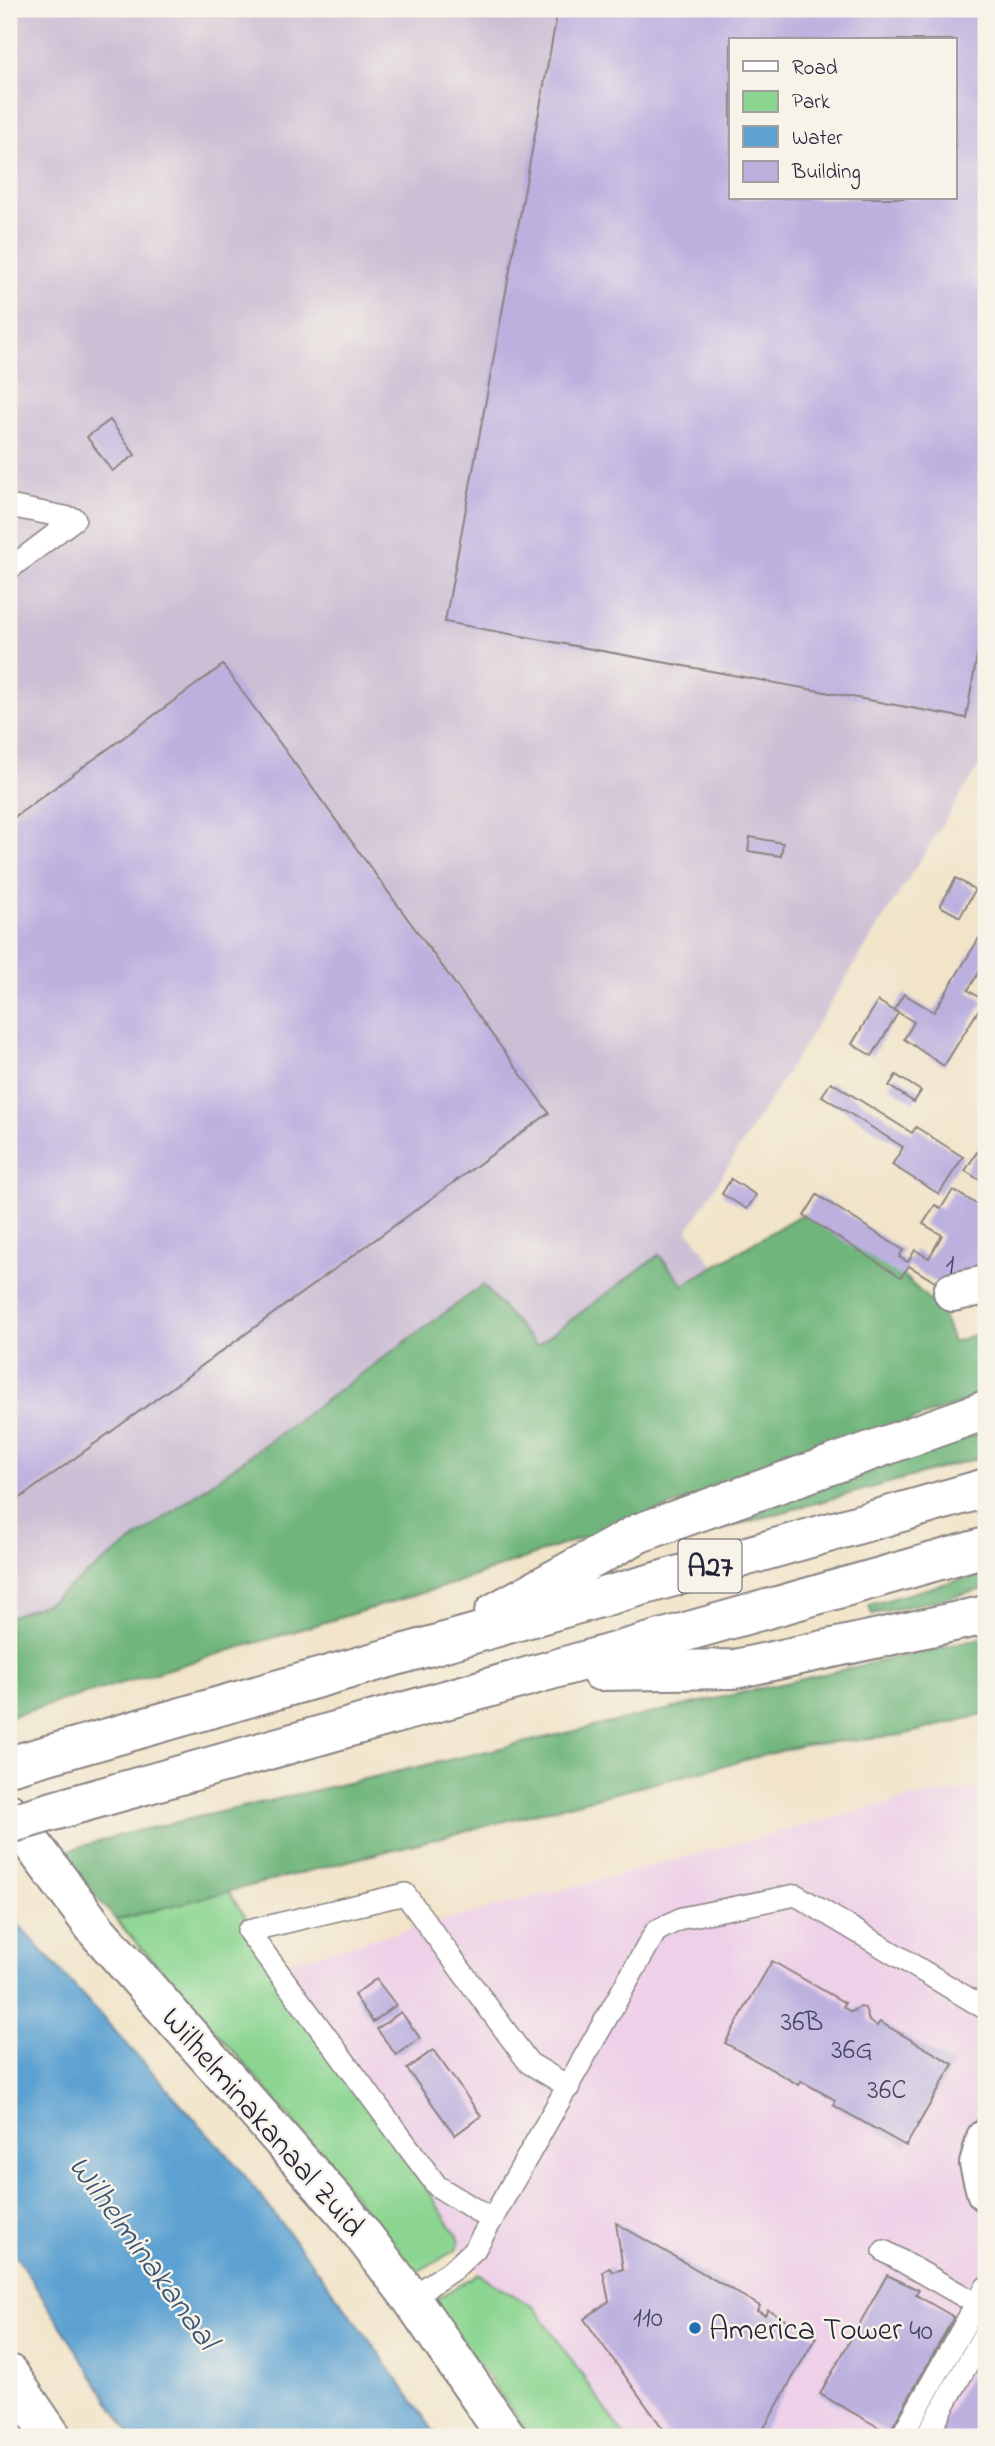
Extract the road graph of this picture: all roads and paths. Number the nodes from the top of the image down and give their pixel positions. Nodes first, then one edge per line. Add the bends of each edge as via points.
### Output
1 (9, 506) edge
2 (9, 569) edge
3 (986, 1410) edge
4 (986, 1488) edge
5 (986, 1547) edge
6 (986, 1615) edge
7 (434, 1645) junction
8 (553, 1671) junction
9 (21, 1763) edge
10 (9, 1813) edge
11 (9, 1824) edge
12 (986, 2008) edge
13 (569, 2087) junction
14 (986, 2138) edge
15 (986, 2192) edge
16 (492, 2220) junction
17 (884, 2252) dead end
18 (981, 2295) edge
19 (411, 2298) junction
20 (986, 2331) edge
21 (9, 2374) edge
22 (52, 2437) edge
23 (507, 2437) edge
24 (901, 2437) edge
25 (926, 2437) edge

1 - 2 lane via 75,519
3 - 7 main road, A27 via 639,1534
4 - 7 main road, A27
5 - 8 main road, A27
6 - 8 main road, A27 via 735,1670
7 - 9 main road, A27
8 - 11 main road, A27, bridge
10 - 19 main road, Wilhelminakanaal Zuid via 97,1931 329,2193
12 - 13 lane via 796,1895 682,1918 656,1931
13 - 16 lane
13 - 16 lane via 529,2063 405,1894 248,1931 437,2186
14 - 15 main road via 979,2164
16 - 19 lane via 475,2249
17 - 18 lane
18 - 24 lane
19 - 23 main road, Wilhelminakanaal Zuid
20 - 25 lane
21 - 22 main road

